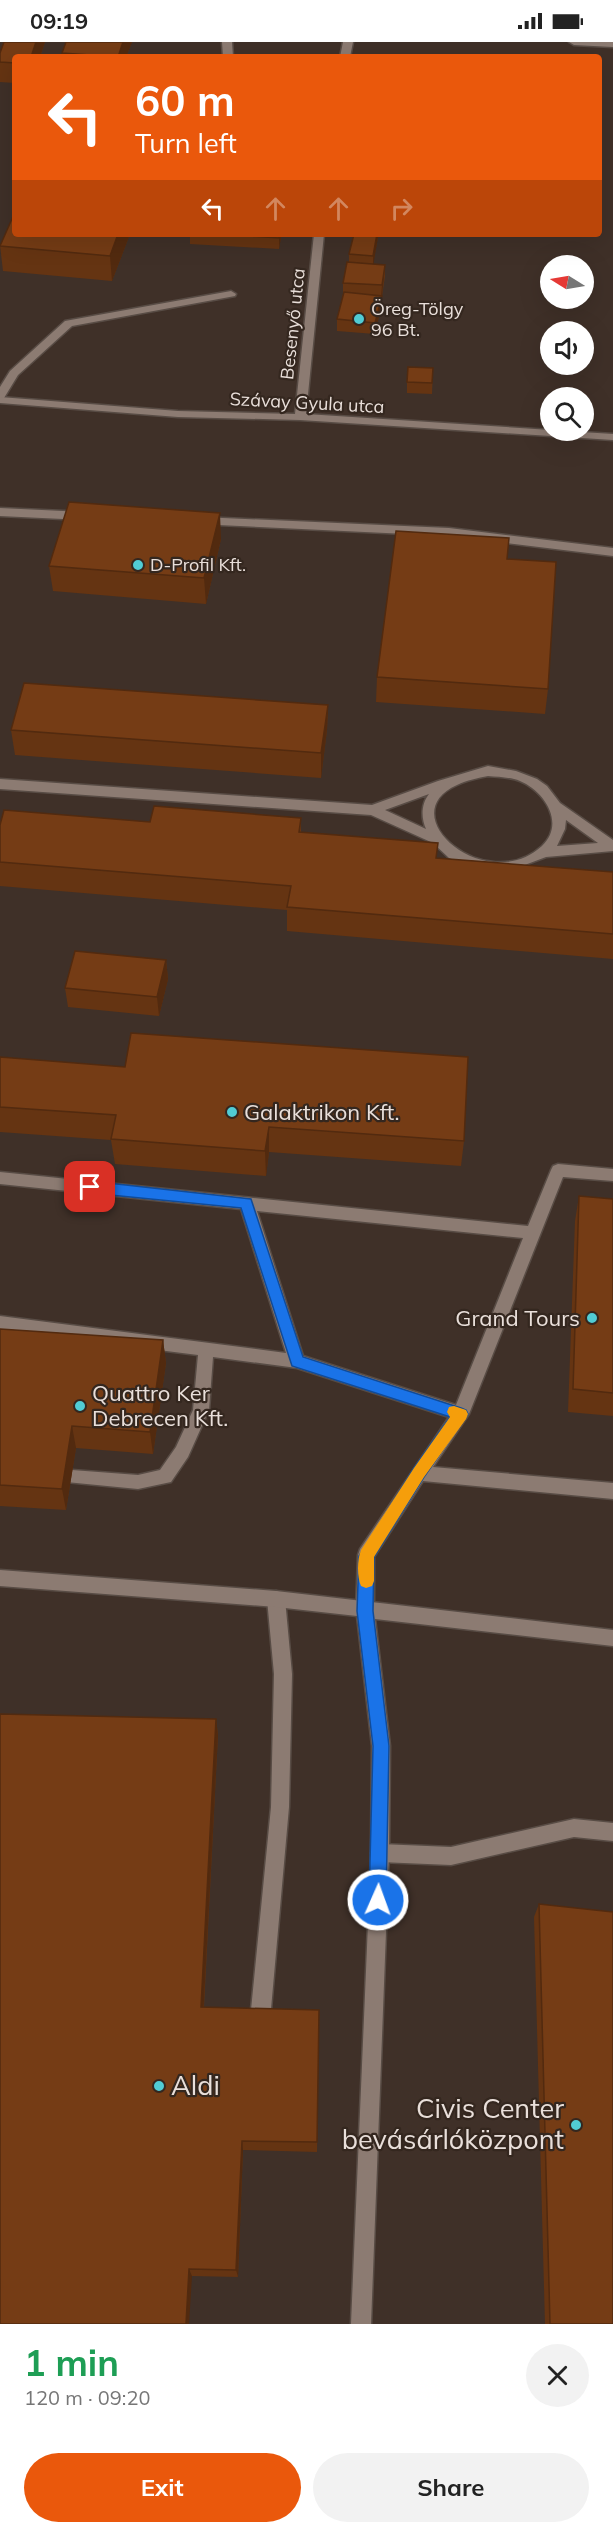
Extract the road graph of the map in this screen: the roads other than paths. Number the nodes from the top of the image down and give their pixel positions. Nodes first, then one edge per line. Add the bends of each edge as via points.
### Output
1 (574, 42) edge
2 (613, 44) edge
3 (319, 237) edge
4 (231, 294) dead end
5 (0, 398) edge
6 (300, 417) junction
7 (613, 437) edge
8 (0, 513) edge
9 (94, 517) edge
10 (189, 521) edge
11 (613, 552) edge
12 (448, 782) junction
13 (0, 784) edge
14 (557, 807) junction
15 (372, 810) junction
16 (435, 839) junction
17 (613, 846) edge
18 (545, 852) junction
19 (613, 1175) edge
20 (0, 1178) edge
21 (247, 1203) junction
22 (533, 1233) junction
23 (0, 1323) edge
24 (206, 1350) junction
25 (297, 1361) junction
26 (461, 1414) junction
27 (419, 1473) junction
28 (72, 1477) dead end
29 (613, 1491) edge
30 (0, 1578) edge
31 (276, 1599) junction
32 (365, 1611) junction
33 (613, 1638) edge
34 (613, 1832) edge
35 (380, 1853) junction
36 (260, 2020) edge
37 (361, 2324) edge

1 - 2 street
3 - 6 street, Besenyő utca
4 - 5 street via 69,322 14,373
5 - 6 street, Szávay Gyula utca via 178,414
6 - 7 street, Szávay Gyula utca
8 - 9 street
10 - 11 street via 449,532
12 - 14 street via 467,774 510,773 547,792
12 - 15 street
12 - 16 street via 435,795 428,810 428,825
13 - 15 street
14 - 17 street
14 - 18 street via 560,823
15 - 16 street
16 - 18 street via 457,856 487,866 509,866
17 - 18 street
19 - 22 street via 558,1170
20 - 21 street
21 - 22 street
21 - 25 street
22 - 26 street
23 - 24 street
24 - 25 street
24 - 28 street via 201,1410 182,1452 165,1477 138,1482
25 - 26 street
26 - 27 street
27 - 29 street
27 - 32 street via 366,1556
30 - 31 street
31 - 32 street
31 - 36 street via 283,1674 280,1796
32 - 33 street
32 - 35 street via 381,1746
34 - 35 street via 574,1828 451,1856
35 - 37 street

